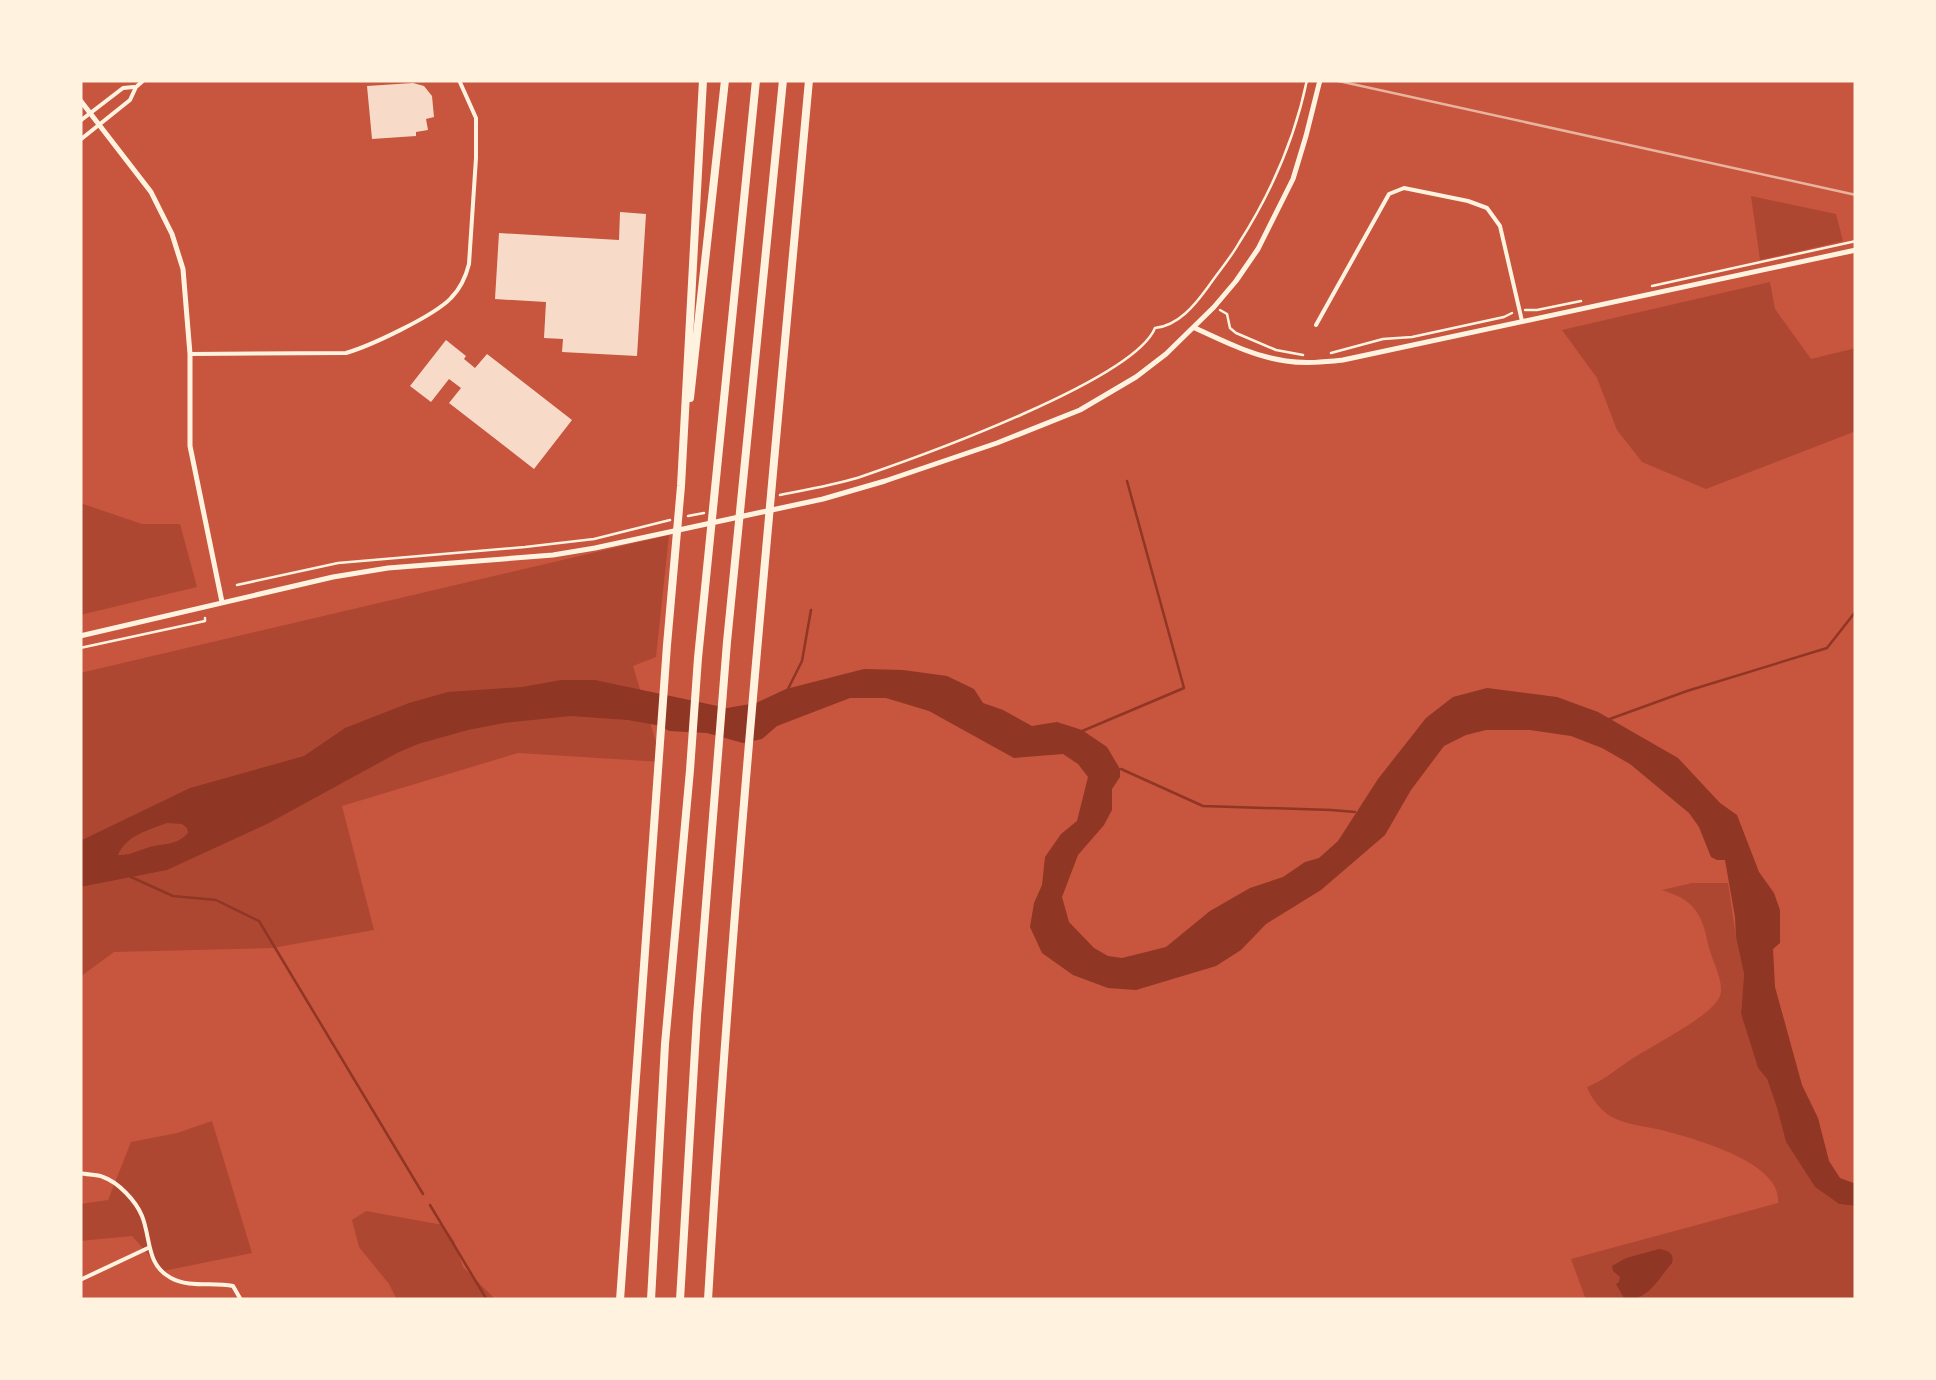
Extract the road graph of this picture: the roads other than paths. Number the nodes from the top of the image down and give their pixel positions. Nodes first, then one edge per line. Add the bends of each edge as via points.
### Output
1 (144, 80) edge
2 (459, 80) edge
3 (703, 80) edge
4 (725, 80) edge
5 (756, 80) edge
6 (782, 80) edge
7 (809, 80) edge
8 (1320, 80) edge
9 (136, 87) junction
10 (80, 100) edge
11 (90, 112) junction
12 (80, 121) edge
13 (100, 124) junction
14 (80, 140) edge
15 (1856, 250) edge
16 (1522, 321) junction
17 (1316, 324) dead end
18 (1195, 328) junction
19 (190, 354) junction
20 (681, 486) junction
21 (222, 602) junction
22 (80, 636) edge
23 (80, 1173) edge
24 (149, 1248) junction
25 (80, 1280) edge
26 (241, 1300) edge
27 (621, 1300) edge
28 (651, 1300) edge
29 (680, 1300) edge
30 (708, 1300) edge

1 - 9 street
2 - 19 street via 476,118 476,158 469,264 454,295 346,353
3 - 20 highway
4 - 20 highway
5 - 28 highway via 664,1044
6 - 29 highway via 726,661
7 - 30 highway via 745,785
8 - 18 main road via 1279,210 1236,281
9 - 11 street via 123,88
9 - 13 street
10 - 11 main road
11 - 12 street
11 - 13 main road
13 - 14 street
13 - 19 main road via 151,192 172,234 183,270
15 - 16 main road
16 - 17 street via 1500,226 1487,208 1404,188 1389,194
16 - 18 main road via 1310,363 1255,353
18 - 21 main road via 1145,370 1080,410 886,481 642,538 553,554 388,568
19 - 21 main road via 190,446
20 - 27 highway
21 - 22 main road
23 - 24 street via 103,1176 126,1192 142,1215
24 - 25 street
24 - 26 street via 157,1268 171,1278 233,1286

